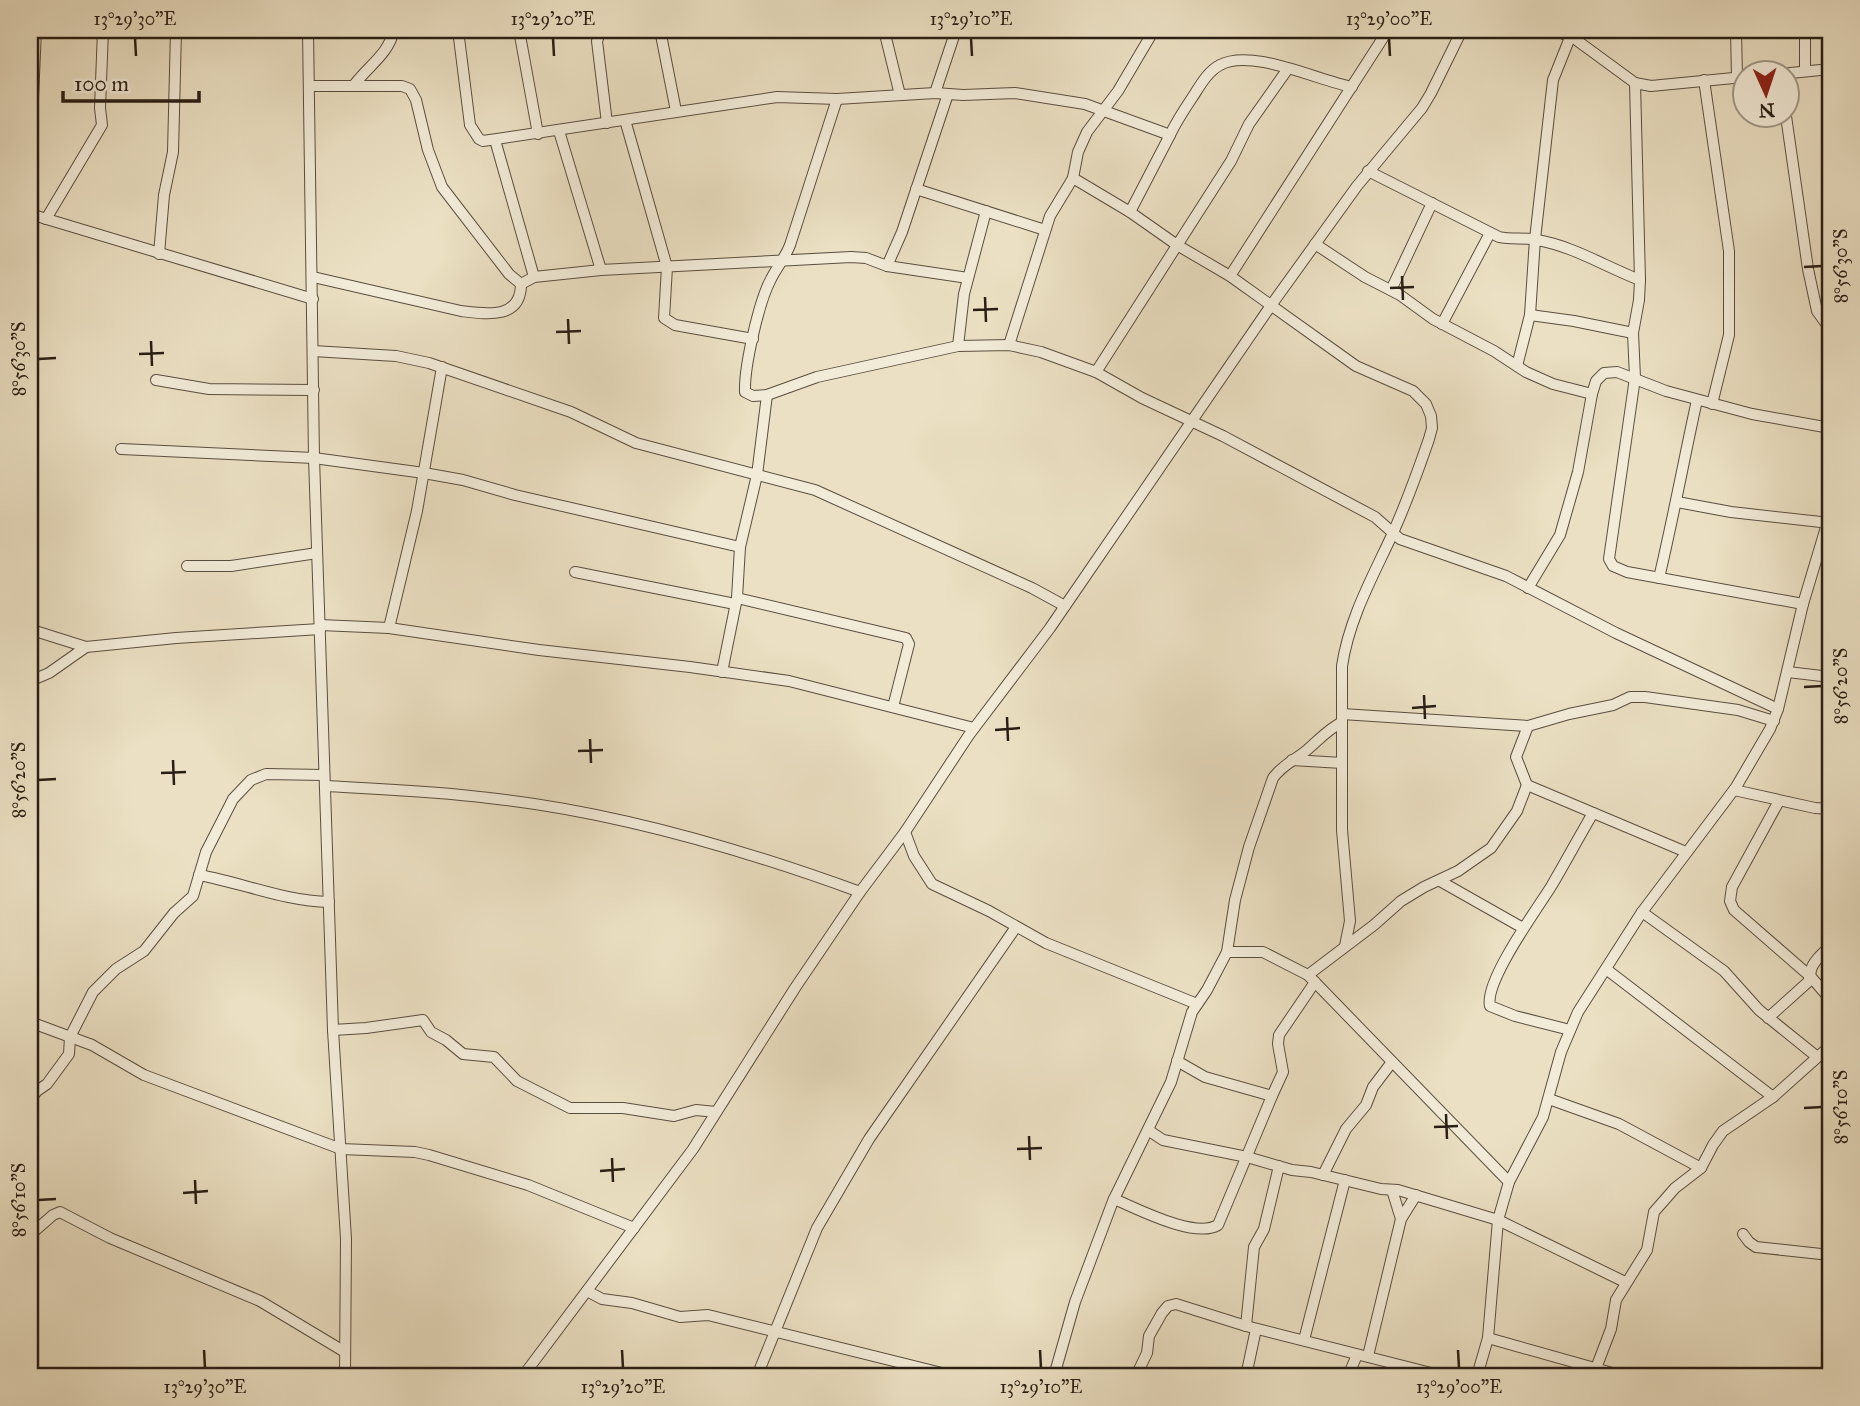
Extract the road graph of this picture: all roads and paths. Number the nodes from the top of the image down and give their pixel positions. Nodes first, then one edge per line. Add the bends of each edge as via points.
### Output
1 (36, 30) edge
2 (103, 30) edge
3 (176, 30) edge
4 (308, 30) edge
5 (394, 30) edge
6 (458, 30) edge
7 (519, 30) edge
8 (601, 30) edge
9 (660, 30) edge
10 (884, 30) edge
11 (956, 30) edge
12 (1154, 30) edge
13 (1388, 30) edge
14 (1462, 30) edge
15 (1555, 30) edge
16 (1737, 30) edge
17 (1805, 30) edge
18 (1571, 33) edge
19 (1740, 60) edge
20 (1830, 69) edge
21 (1287, 70) junction
22 (1805, 71) junction
23 (1800, 72) edge
24 (1730, 79) edge
25 (1704, 80) junction
26 (1635, 83) junction
27 (354, 85) junction
28 (309, 86) junction
29 (1352, 87) junction
30 (935, 93) junction
31 (948, 94) junction
32 (900, 95) junction
33 (837, 99) junction
34 (676, 111) junction
35 (1104, 111) junction
36 (625, 120) junction
37 (607, 123) junction
38 (1788, 130) edge
39 (559, 131) junction
40 (538, 134) junction
41 (1170, 135) junction
42 (495, 140) junction
43 (30, 166) edge
44 (1368, 172) junction
45 (1073, 178) junction
46 (916, 189) junction
47 (1432, 203) junction
48 (986, 211) junction
49 (1130, 212) junction
50 (30, 214) edge
51 (46, 219) junction
52 (1045, 230) junction
53 (1490, 233) junction
54 (1535, 239) junction
55 (1315, 244) junction
56 (1177, 245) junction
57 (159, 254) junction
58 (784, 261) junction
59 (887, 266) junction
60 (667, 267) junction
61 (601, 270) junction
62 (1230, 276) junction
63 (313, 277) junction
64 (534, 277) junction
65 (968, 278) junction
66 (1640, 280) junction
67 (521, 284) junction
68 (1391, 290) junction
69 (313, 299) junction
70 (1272, 304) junction
71 (1530, 316) junction
72 (1442, 324) junction
73 (1830, 329) edge
74 (1633, 333) junction
75 (753, 339) junction
76 (1009, 345) junction
77 (958, 346) junction
78 (313, 351) junction
79 (1517, 366) junction
80 (442, 368) junction
81 (1096, 372) junction
82 (1636, 378) junction
83 (156, 380) dead end
84 (314, 390) junction
85 (1592, 394) junction
86 (766, 395) junction
87 (1697, 400) junction
88 (1712, 404) junction
89 (1192, 421) junction
90 (1830, 428) edge
91 (121, 449) dead end
92 (30, 456) edge
93 (314, 458) junction
94 (424, 473) junction
95 (757, 475) junction
96 (1677, 502) junction
97 (1830, 520) edge
98 (30, 524) edge
99 (1393, 533) junction
100 (30, 541) edge
101 (740, 547) junction
102 (317, 553) junction
103 (187, 566) dead end
104 (575, 572) dead end
105 (1659, 578) junction
106 (1528, 588) junction
107 (736, 601) junction
108 (1803, 604) junction
109 (1065, 606) junction
110 (320, 627) junction
111 (389, 628) junction
112 (32, 630) junction
113 (86, 647) junction
114 (30, 662) edge
115 (722, 671) junction
116 (1787, 671) junction
117 (1830, 677) edge
118 (30, 681) edge
119 (893, 707) junction
120 (1778, 709) junction
121 (1342, 718) junction
122 (1774, 720) junction
123 (1528, 726) junction
124 (974, 728) junction
125 (1292, 760) junction
126 (1342, 762) junction
127 (324, 781) junction
128 (1527, 785) junction
129 (1734, 790) junction
130 (1779, 801) junction
131 (1830, 809) edge
132 (1593, 813) junction
133 (905, 832) junction
134 (1686, 852) junction
135 (200, 875) junction
136 (1440, 881) junction
137 (860, 892) junction
138 (329, 902) junction
139 (1642, 912) junction
140 (1016, 928) junction
141 (1523, 928) junction
142 (1345, 946) junction
143 (1830, 946) edge
144 (1227, 952) junction
145 (1606, 969) junction
146 (1811, 977) junction
147 (1312, 979) junction
148 (1830, 999) edge
149 (1197, 1004) junction
150 (1768, 1018) junction
151 (30, 1022) edge
152 (333, 1030) junction
153 (1570, 1030) junction
154 (70, 1037) junction
155 (1830, 1045) edge
156 (1816, 1056) junction
157 (1177, 1061) junction
158 (1392, 1062) junction
159 (1272, 1096) junction
160 (1773, 1097) junction
161 (30, 1100) edge
162 (1549, 1100) junction
163 (716, 1112) junction
164 (1148, 1130) junction
165 (341, 1149) junction
166 (1247, 1157) junction
167 (1279, 1166) junction
168 (1701, 1168) junction
169 (1324, 1175) junction
170 (1345, 1180) junction
171 (1509, 1182) junction
172 (1392, 1190) junction
173 (1416, 1195) junction
174 (1114, 1199) junction
175 (1401, 1219) junction
176 (1498, 1220) junction
177 (634, 1228) junction
178 (1743, 1234) dead end
179 (30, 1235) edge
180 (1830, 1255) edge
181 (1625, 1282) junction
182 (587, 1291) junction
183 (1251, 1328) junction
184 (774, 1332) junction
185 (1488, 1338) junction
186 (1304, 1339) junction
187 (345, 1352) junction
188 (1363, 1355) junction
189 (1594, 1372) edge
190 (345, 1376) edge
191 (523, 1376) edge
192 (757, 1376) edge
193 (954, 1376) edge
194 (1054, 1376) edge
195 (1136, 1376) edge
196 (1246, 1376) edge
197 (1348, 1376) edge
198 (1443, 1376) edge
199 (1477, 1376) edge
200 (1623, 1376) edge

1 - 43 street
2 - 51 street via 102,125
3 - 57 street via 173,152
4 - 28 street
5 - 27 street via 384,55
6 - 42 street via 470,125 479,139
7 - 40 street
8 - 37 street via 597,41
9 - 34 street
10 - 32 street
11 - 30 street
12 - 35 street
13 - 29 street
14 - 44 street via 1422,108
15 - 18 street
16 - 19 street
17 - 22 street
18 - 26 street
18 - 54 street via 1553,80
20 - 22 street
21 - 29 street
21 - 41 street via 1260,60 1220,65 1206,76
21 - 56 street
22 - 23 street
24 - 25 street
25 - 26 street via 1651,86
25 - 88 street via 1729,251 1729,335
26 - 66 street
27 - 28 street
27 - 67 street via 410,89 442,187
28 - 63 street
29 - 62 street
30 - 31 street
30 - 32 street
31 - 35 street via 1024,94
31 - 46 street
32 - 33 street
33 - 34 street via 777,97
33 - 58 street
34 - 36 street
35 - 41 street
35 - 45 street via 1087,132
36 - 37 street
36 - 60 street
37 - 39 street
38 - 73 street via 1808,269 1817,311
39 - 40 street
39 - 61 street
40 - 42 street
41 - 49 street
42 - 64 street
44 - 47 street
44 - 55 street
45 - 49 street
45 - 52 street
46 - 48 street
46 - 59 street
47 - 53 street
47 - 68 street
48 - 52 street
48 - 65 street
49 - 56 street
50 - 51 street
51 - 57 street
52 - 76 street
53 - 54 street via 1513,240
53 - 72 street
54 - 66 street
54 - 71 street
55 - 68 street
55 - 70 street
56 - 62 street
56 - 81 street
57 - 69 street
58 - 59 street via 851,257
58 - 60 street
58 - 75 street via 770,281
59 - 65 street
60 - 61 street
60 - 75 street via 664,318 669,323
61 - 64 street
62 - 70 street
63 - 67 street via 483,314 516,303
63 - 69 street
64 - 67 street
65 - 77 street
66 - 74 street
68 - 72 street
69 - 78 street
70 - 89 street
70 - 99 street via 1356,366 1413,391 1426,404 1432,428
71 - 74 street
71 - 79 street
72 - 79 street
74 - 82 street
75 - 86 street via 745,392
76 - 77 street
76 - 81 street
77 - 86 street via 817,377
78 - 80 street via 411,357
78 - 84 street
79 - 85 street via 1553,384
80 - 94 street
80 - 95 street via 571,412 636,443
81 - 89 street
82 - 85 street via 1604,373
82 - 87 street
82 - 105 street via 1609,559 1627,572
83 - 84 street via 209,389
84 - 93 street
85 - 106 street via 1578,472 1560,535
86 - 95 street
87 - 88 street
87 - 96 street
88 - 90 street
89 - 99 street via 1375,517
89 - 109 street
91 - 93 street
92 - 98 street
93 - 94 street
93 - 102 street
94 - 101 street
94 - 111 street
95 - 101 street
95 - 109 street via 845,502
96 - 97 street via 1731,512
96 - 105 street
97 - 108 street
99 - 106 street
99 - 121 street via 1346,640
100 - 112 street
101 - 107 street
102 - 103 street via 231,566
102 - 110 street
104 - 107 street
105 - 108 street
106 - 120 street
107 - 115 street
107 - 119 street via 906,638 909,644
108 - 116 street
109 - 124 street
110 - 111 street
110 - 113 street
110 - 127 street
111 - 115 street
112 - 113 street
112 - 114 street
113 - 118 street
115 - 119 street via 789,681
116 - 117 street
116 - 120 street
119 - 124 street
120 - 122 street
121 - 123 street
121 - 125 street
121 - 126 street
122 - 123 street via 1645,696
122 - 129 street
123 - 128 street via 1516,757
124 - 133 street
125 - 126 street
125 - 144 street via 1273,778 1249,847
126 - 142 street via 1350,920
127 - 135 street via 266,774 251,780 233,799 210,843
127 - 137 street via 588,813 790,866
127 - 138 street
128 - 132 street
128 - 136 street via 1517,811 1491,848
129 - 130 street
129 - 134 street
130 - 131 street
130 - 146 street via 1731,887 1730,901 1734,910
132 - 134 street
132 - 141 street
133 - 137 street
133 - 140 street via 932,884
134 - 139 street
135 - 138 street via 305,902
135 - 154 street via 193,896 144,951 116,969 93,992
136 - 141 street
136 - 142 street via 1401,901
137 - 163 street
138 - 152 street
139 - 145 street
139 - 150 street via 1724,971
140 - 149 street
140 - 184 street via 869,1139 817,1228
141 - 153 street via 1490,993 1490,1006
142 - 147 street
143 - 146 street via 1817,960
144 - 147 street via 1263,952
144 - 149 street
145 - 153 street
145 - 160 street
146 - 148 street
146 - 150 street
147 - 158 street
147 - 159 street via 1279,1035 1284,1065
149 - 157 street
150 - 156 street
151 - 154 street
152 - 163 street via 423,1020 456,1051 494,1057 517,1081 570,1108 623,1108 674,1116 696,1110
152 - 165 street
153 - 162 street
154 - 161 street via 69,1054
154 - 165 street via 144,1075
155 - 156 street
156 - 160 street
157 - 159 street via 1205,1077
157 - 164 street
158 - 169 street via 1346,1129
158 - 171 street
159 - 166 street
160 - 168 street via 1723,1131
162 - 168 street via 1619,1124
162 - 171 street
163 - 177 street
164 - 166 street via 1163,1140
164 - 174 street
165 - 177 street via 429,1155 528,1185
165 - 187 street
166 - 167 street
166 - 174 street via 1219,1222 1211,1228 1197,1229
167 - 169 street
167 - 183 street via 1264,1229 1254,1247
168 - 181 street via 1654,1212 1647,1250
169 - 170 street
170 - 172 street
170 - 186 street
171 - 176 street
172 - 173 street
172 - 175 street
173 - 175 street
173 - 176 street
174 - 194 street via 1075,1302
175 - 188 street
176 - 181 street
176 - 185 street
177 - 182 street
178 - 180 street via 1756,1247
179 - 187 street via 60,1212 260,1301
181 - 189 street
182 - 184 street via 602,1299 680,1317 709,1315
182 - 191 street
183 - 186 street
183 - 195 street via 1184,1305 1168,1306 1149,1336
183 - 196 street
184 - 192 street
184 - 193 street
185 - 189 street
185 - 199 street
186 - 188 street
187 - 190 street
188 - 197 street
188 - 198 street
189 - 200 street

